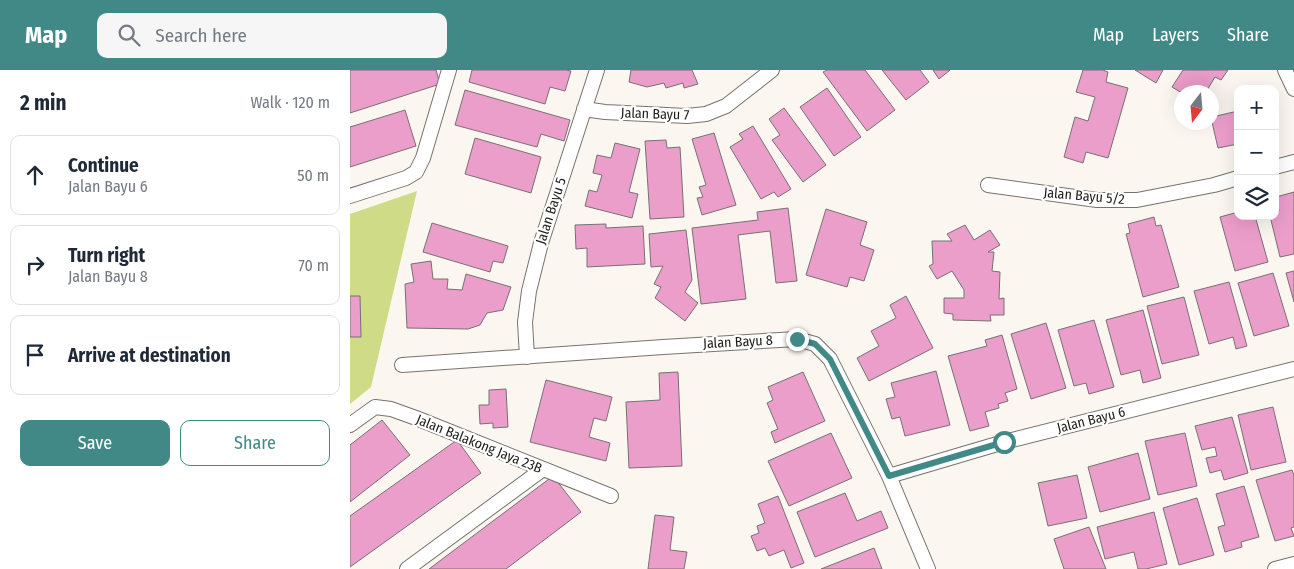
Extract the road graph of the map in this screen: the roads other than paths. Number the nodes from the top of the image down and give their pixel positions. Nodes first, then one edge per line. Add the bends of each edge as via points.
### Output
1 (449, 70) edge
2 (597, 70) edge
3 (772, 70) edge
4 (1284, 70) edge
5 (1294, 88) edge
6 (584, 109) junction
7 (1294, 162) edge
8 (1279, 166) edge
9 (1234, 179) edge
10 (988, 185) dead end
11 (350, 196) edge
12 (527, 357) junction
13 (402, 365) dead end
14 (1294, 369) edge
15 (350, 425) edge
16 (543, 469) junction
17 (889, 476) junction
18 (611, 496) dead end
19 (1294, 564) edge
20 (407, 569) edge
21 (928, 569) edge
22 (1275, 569) edge

1 - 11 street via 416,172
2 - 6 street, Jalan Bayu 5
3 - 6 street, Jalan Bayu 7 via 726,106 706,114 687,116
4 - 5 street
6 - 12 street, Jalan Bayu 5 via 529,291 525,322
7 - 8 street
9 - 10 street, Jalan Bayu 5/2 via 1137,200 1097,200
12 - 13 street, Jalan Bayu 8
12 - 17 street, Jalan Bayu 8 via 797,339 815,344 830,359
14 - 17 street, Jalan Bayu 6 via 1004,442
15 - 16 street, Jalan Balakong Jaya 23B via 375,407 391,409
16 - 18 street, Jalan Balakong Jaya 23B
16 - 20 street
17 - 21 street, Jalan Bayu 8
19 - 22 street

